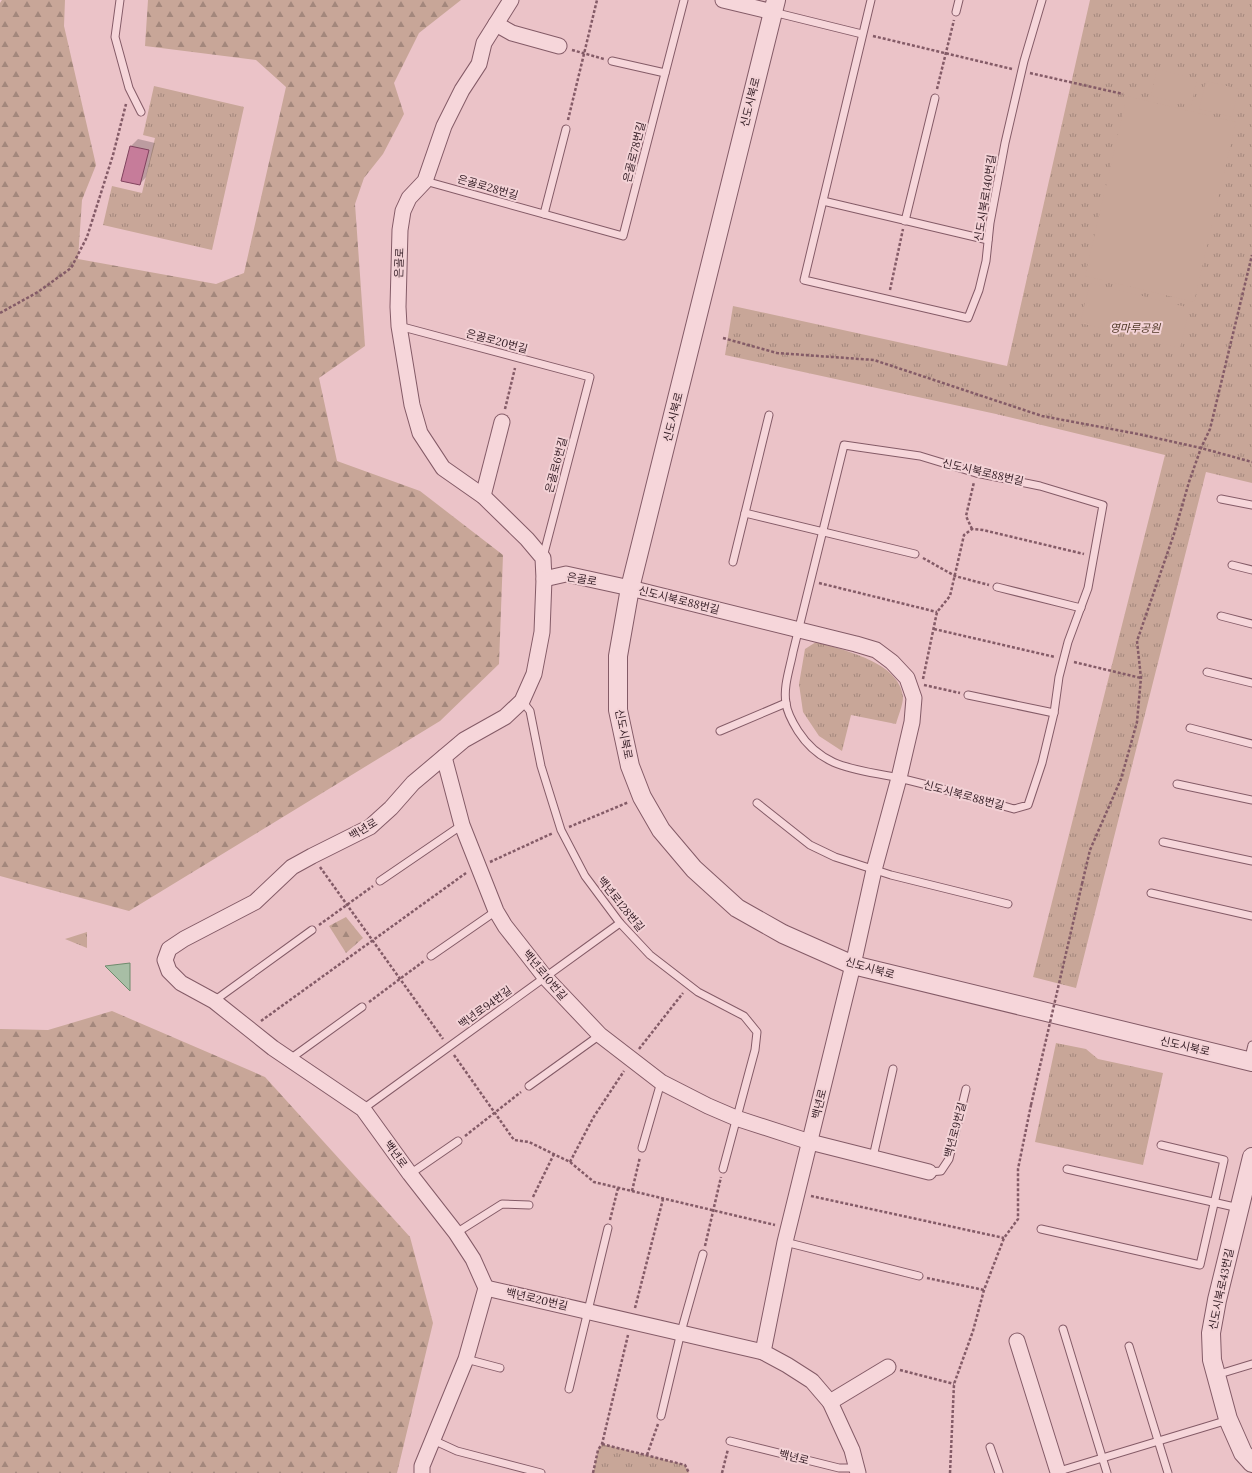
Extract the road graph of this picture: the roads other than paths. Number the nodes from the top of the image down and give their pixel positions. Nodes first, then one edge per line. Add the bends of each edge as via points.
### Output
1 (120, 0) edge
2 (511, 0) edge
3 (684, 0) edge
4 (723, 0) edge
5 (871, 0) edge
6 (959, 0) edge
7 (1042, 0) edge
8 (774, 6) edge
9 (956, 12) road end
10 (496, 24) junction
11 (862, 34) junction
12 (558, 46) road end
13 (612, 61) road end
14 (665, 73) junction
15 (935, 98) road end
16 (141, 112) dead end
17 (566, 129) road end
18 (425, 181) junction
19 (822, 201) junction
20 (544, 214) junction
21 (905, 221) junction
22 (624, 236) joint
23 (988, 240) junction
24 (399, 326) junction
25 (590, 377) joint
26 (769, 415) dead end
27 (502, 422) road end
28 (482, 496) junction
29 (1221, 499) dead end
30 (1252, 505) edge
31 (745, 513) junction
32 (822, 531) junction
33 (915, 554) road end
34 (543, 558) junction
35 (733, 562) dead end
36 (1232, 565) dead end
37 (1252, 570) edge
38 (544, 579) junction
39 (997, 587) road end
40 (630, 588) junction
41 (1081, 608) junction
42 (1221, 616) dead end
43 (1252, 624) edge
44 (798, 630) junction
45 (1207, 672) dead end
46 (1252, 683) edge
47 (968, 695) road end
48 (522, 701) junction
49 (786, 703) junction
50 (1054, 713) junction
51 (1190, 728) dead end
52 (720, 731) dead end
53 (1252, 744) edge
54 (444, 757) junction
55 (899, 778) junction
56 (1177, 784) dead end
57 (1252, 800) edge
58 (758, 803) dead end
59 (462, 825) junction
60 (1163, 842) dead end
61 (1252, 861) edge
62 (874, 870) junction
63 (380, 881) road end
64 (1151, 893) dead end
65 (1008, 904) dead end
66 (496, 911) junction
67 (1252, 916) edge
68 (620, 923) junction
69 (312, 930) road end
70 (431, 956) road end
71 (853, 965) junction
72 (545, 977) junction
73 (214, 1001) junction
74 (362, 1007) road end
75 (600, 1035) junction
76 (1251, 1056) edge
77 (290, 1060) junction
78 (893, 1069) dead end
79 (661, 1082) junction
80 (530, 1086) road end
81 (966, 1089) dead end
82 (363, 1109) junction
83 (736, 1118) junction
84 (458, 1141) road end
85 (810, 1142) junction
86 (1161, 1145) dead end
87 (642, 1148) road end
88 (872, 1157) junction
89 (1252, 1157) edge
90 (723, 1169) road end
91 (1067, 1169) dead end
92 (929, 1172) joint
93 (410, 1174) junction
94 (1249, 1187) edge
95 (1214, 1202) junction
96 (529, 1205) road end
97 (1240, 1208) junction
98 (608, 1228) road end
99 (1042, 1229) dead end
100 (456, 1233) junction
101 (785, 1242) junction
102 (703, 1254) road end
103 (919, 1276) road end
104 (486, 1288) junction
105 (588, 1311) junction
106 (1063, 1329) dead end
107 (681, 1332) junction
108 (1017, 1341) dead end
109 (1129, 1346) dead end
110 (763, 1352) junction
111 (466, 1359) junction
112 (1252, 1364) edge
113 (888, 1367) road end
114 (500, 1368) dead end
115 (1216, 1375) junction
116 (569, 1389) dead end
117 (830, 1402) junction
118 (661, 1416) road end
119 (1228, 1420) junction
120 (433, 1440) junction
121 (730, 1441) road end
122 (1159, 1442) junction
123 (990, 1447) dead end
124 (1103, 1458) junction
125 (1252, 1463) edge
126 (858, 1470) edge
127 (1056, 1472) edge
128 (422, 1473) edge
129 (541, 1473) edge
130 (999, 1473) edge
131 (1107, 1473) edge
132 (1168, 1473) edge

1 - 16 lane via 115,37 129,88
2 - 10 street, 은골로
3 - 14 lane, 은골로78번길
4 - 8 street
5 - 11 lane, 신도시북로140번길
6 - 9 lane
7 - 23 lane, 신도시북로140번길 via 1005,143
8 - 11 lane
8 - 40 street, 신도시북로
10 - 12 street via 512,33
10 - 18 street, 은골로 via 484,43 479,64 462,90 444,126
11 - 19 lane, 신도시북로140번길
13 - 14 lane
14 - 22 lane, 은골로78번길
15 - 21 lane
17 - 20 lane
18 - 20 lane, 은골로28번길
18 - 24 street, 은골로 via 410,198 403,211 400,230
19 - 21 lane
19 - 23 lane, 신도시북로140번길 via 804,280 888,300 968,318 979,290
20 - 22 lane, 은골로28번길
21 - 23 lane
24 - 25 lane, 은골로20번길
24 - 28 street, 은골로 via 412,405 420,433 443,468
25 - 34 lane, 은골로6번길
26 - 31 lane
27 - 28 street
28 - 34 street, 은골로
29 - 30 lane
31 - 32 lane
31 - 35 lane
32 - 33 lane
32 - 41 lane, 신도시북로88번길 via 844,445 920,456 976,473 1040,486 1103,505 1088,588
32 - 44 lane, 신도시북로88번길
34 - 38 street
36 - 37 lane
38 - 40 street, 은골로 via 566,574
38 - 48 street, 백년로 via 542,632 537,660
39 - 41 lane
40 - 44 street, 신도시북로88번길
40 - 71 street, 신도시북로 via 618,656 618,710 630,766 642,796 661,830 694,869 737,908 783,934
41 - 50 lane, 신도시북로88번길 via 1068,642 1059,677
42 - 43 lane
44 - 49 lane, 신도시북로88번길 via 786,685
44 - 55 street, 신도시북로88번길 via 876,650 907,678 914,698 912,722
45 - 46 lane
47 - 50 lane
48 - 54 street, 백년로 via 505,717 464,740
48 - 68 lane, 백년로128번길 via 530,711 541,766 561,830 585,876
49 - 52 lane
49 - 55 lane, 신도시북로88번길 via 792,721 806,743 825,758 842,767
50 - 55 lane, 신도시북로88번길 via 1042,764 1028,805 1014,809
51 - 53 lane
54 - 59 street, 백년로10번길
54 - 73 street, 백년로 via 413,783 370,827 292,867 255,902 169,949 165,960 169,971 181,983
55 - 62 street, 신도시북로88번길
56 - 57 lane
58 - 62 lane via 810,845 835,857
59 - 63 lane
59 - 66 street, 백년로10번길
60 - 61 lane
62 - 65 lane
62 - 71 street, 신도시북로88번길
64 - 67 lane
66 - 70 lane
66 - 72 street, 백년로10번길
68 - 72 lane, 백년로94번길
68 - 83 lane, 백년로128번길 via 650,955 698,992 744,1016 756,1032 754,1050
69 - 73 lane
71 - 76 street, 신도시북로
71 - 85 street, 백년로
72 - 75 street, 백년로10번길
72 - 82 lane, 백년로94번길
73 - 77 street, 백년로
74 - 77 lane
75 - 79 street, 백년로10번길
75 - 80 lane
77 - 82 street, 백년로
78 - 88 lane
79 - 83 street, 백년로10번길
79 - 87 lane
81 - 92 lane, 백년로9번길 via 949,1159 942,1171
82 - 93 street, 백년로
83 - 85 street, 백년로10번길
83 - 90 lane
84 - 93 lane, 백년로
85 - 88 street, 백년로9번길
85 - 101 street, 백년로
86 - 95 lane via 1224,1160
88 - 92 street, 백년로9번길
89 - 94 street, 신도시북로43번길
91 - 95 lane
93 - 100 street, 백년로
94 - 97 street, 신도시북로43번길
95 - 97 lane
95 - 99 lane via 1200,1265
96 - 100 lane via 502,1204
97 - 115 street, 신도시북로43번길 via 1216,1300 1211,1333 1212,1360
98 - 105 lane
100 - 104 street, 백년로
101 - 103 lane
101 - 110 street, 백년로
102 - 107 lane
104 - 105 street, 백년로20번길
104 - 111 street
105 - 107 street, 백년로20번길
105 - 116 lane
106 - 124 lane
107 - 110 street, 백년로20번길
107 - 118 lane
108 - 127 street
109 - 122 lane
110 - 117 street, 백년로 via 812,1381
111 - 114 lane
111 - 120 street
112 - 115 lane
113 - 117 street
115 - 119 street, 신도시북로43번길
117 - 126 street, 백년로 via 852,1450
119 - 122 lane
119 - 125 street, 신도시북로43번길 via 1243,1453
120 - 128 street via 422,1466
120 - 129 lane via 457,1452
121 - 126 lane, 백년로 via 839,1468
122 - 124 lane
122 - 132 lane
123 - 130 lane
124 - 127 lane
124 - 131 lane

